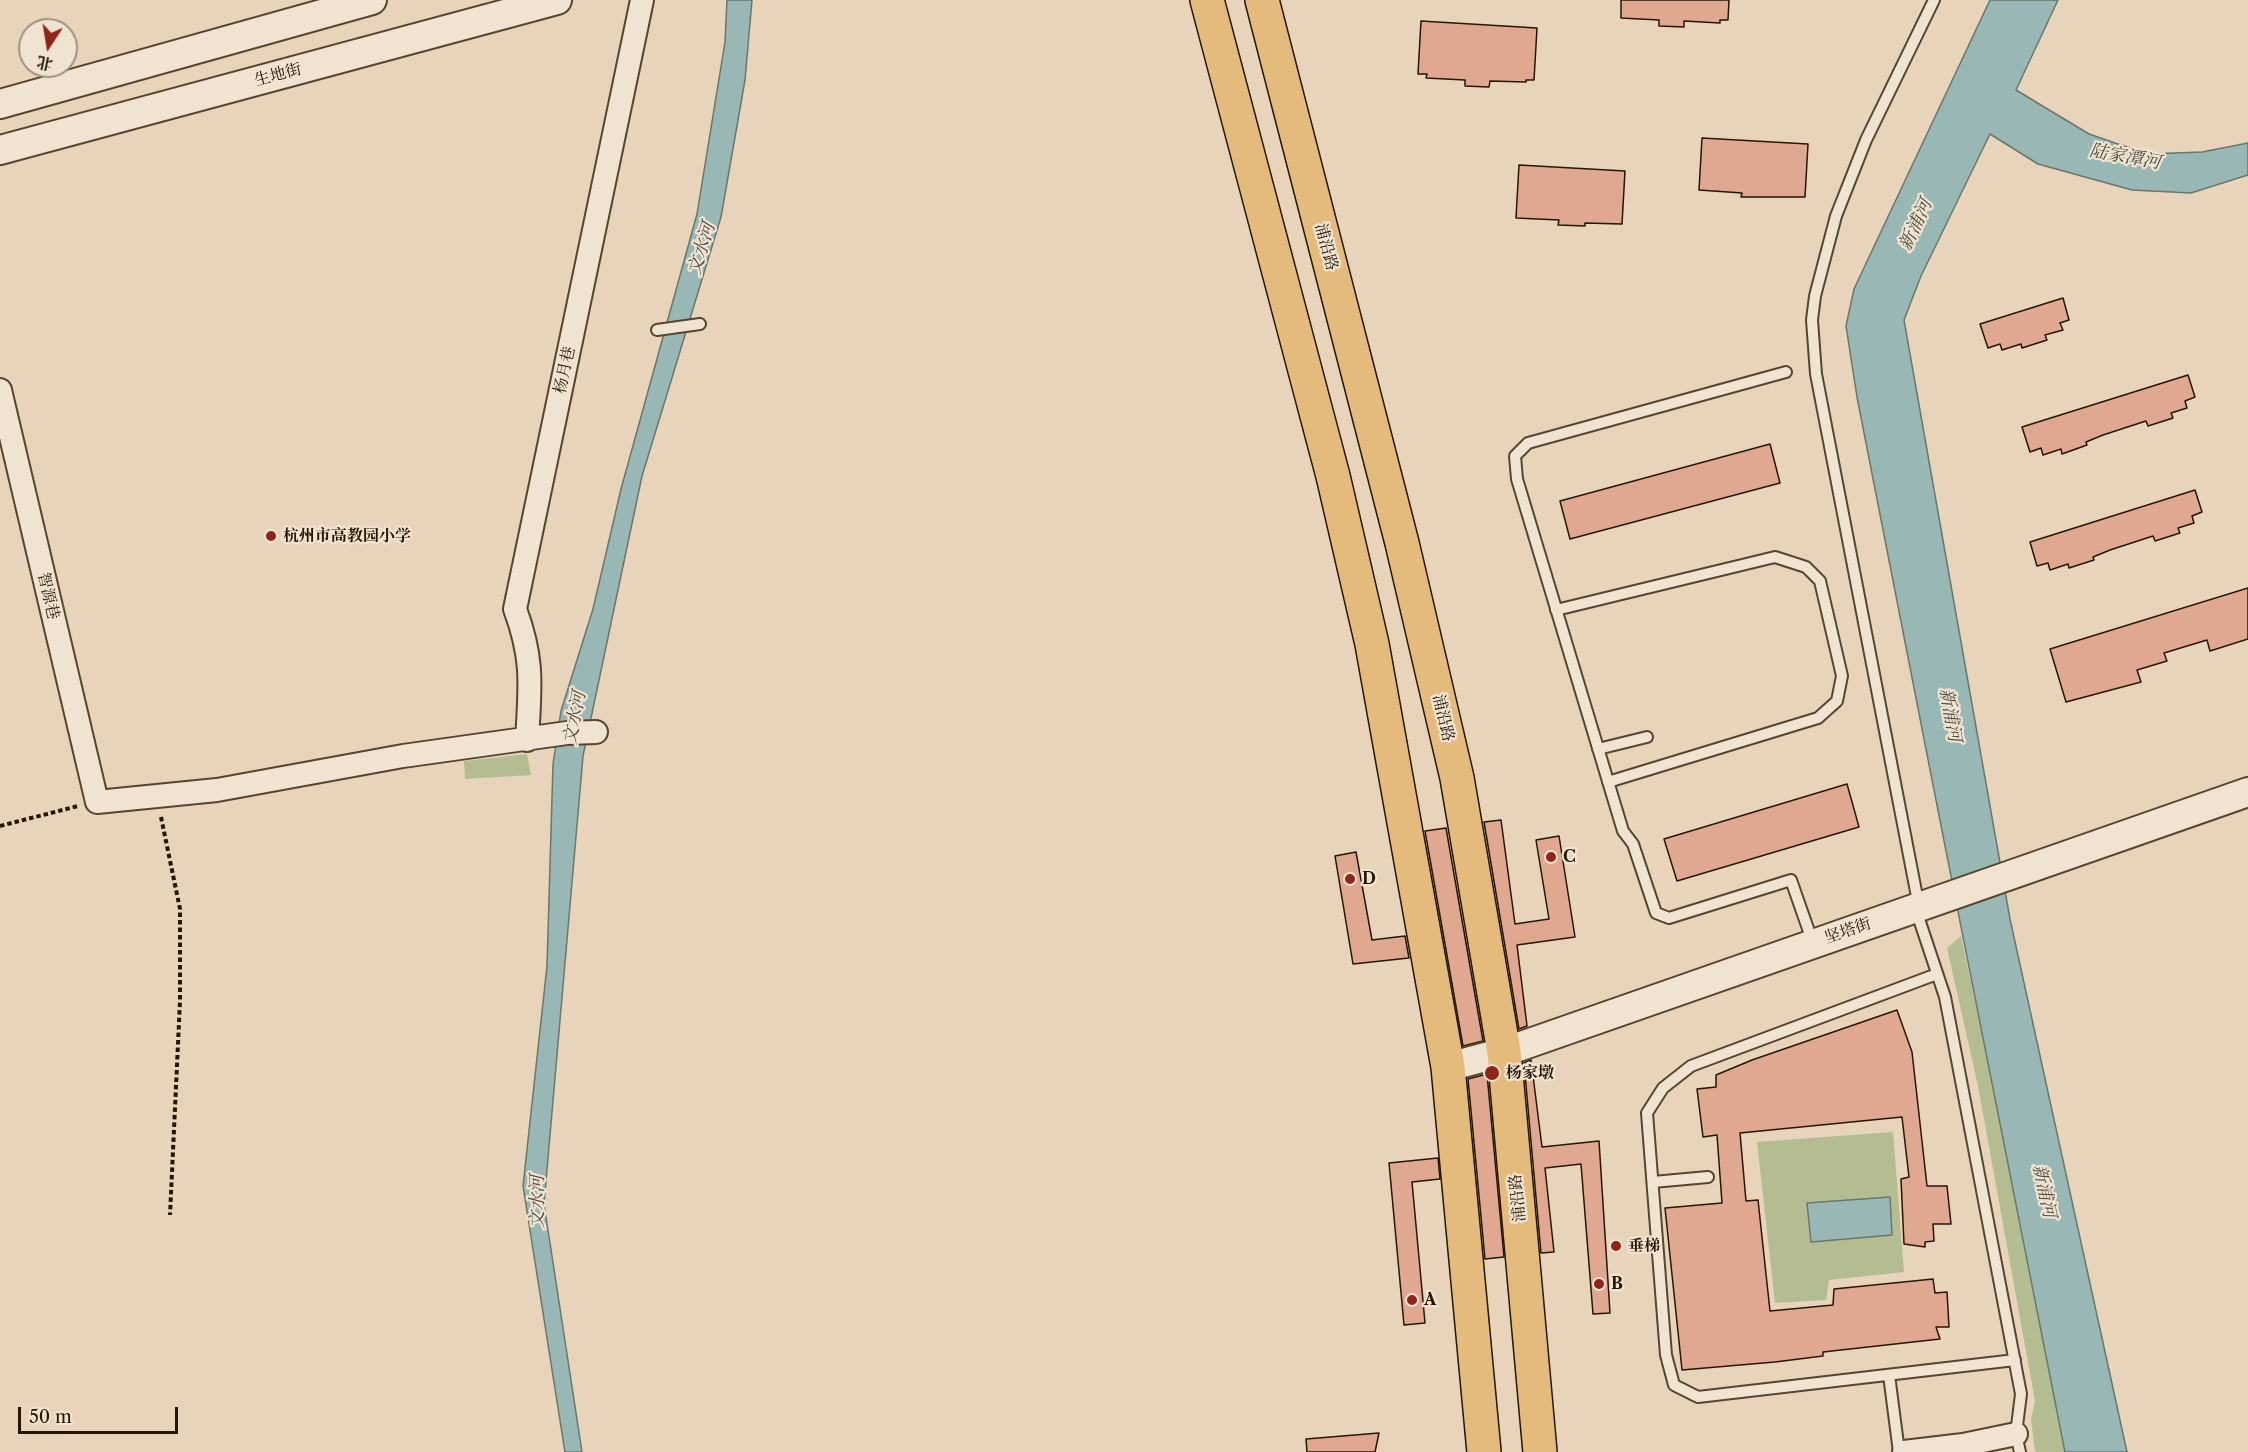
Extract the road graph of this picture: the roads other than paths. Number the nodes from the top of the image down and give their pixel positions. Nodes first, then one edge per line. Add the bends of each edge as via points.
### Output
1 (372, 0) edge
2 (557, 0) edge
3 (642, 0) edge
4 (1207, 0) edge
5 (1262, 0) edge
6 (1934, 0) edge
7 (0, 104) edge
8 (0, 150) edge
9 (700, 324) dead end
10 (657, 330) dead end
11 (1786, 372) dead end
12 (0, 390) edge
13 (1556, 610) junction
14 (596, 732) dead end
15 (1647, 736) dead end
16 (527, 740) junction
17 (1598, 749) junction
18 (1608, 782) junction
19 (2248, 792) edge
20 (1926, 904) junction
21 (1813, 944) junction
22 (1937, 974) junction
23 (1504, 1052) junction
24 (1448, 1067) junction
25 (1708, 1177) dead end
26 (1653, 1182) junction
27 (2014, 1360) junction
28 (1890, 1375) junction
29 (2018, 1443) edge
30 (1964, 1448) edge
31 (1484, 1452) edge
32 (1540, 1452) edge
33 (1902, 1452) edge

1 - 7 street
2 - 8 street, 生地街
3 - 16 street, 杨月巷 via 515,609 526,641 531,680
4 - 24 main road via 1333,476 1372,644
5 - 23 main road, 浦沿路 via 1402,543 1457,778
6 - 20 lane via 1851,173 1819,272 1812,320 1816,374
9 - 10 lane
11 - 13 lane via 1528,443 1515,456 1517,479
12 - 16 street, 智源巷 via 97,802 217,790 349,764
13 - 17 lane
13 - 18 lane via 1775,557 1806,567 1820,581 1842,676 1837,701 1818,718
14 - 16 street
15 - 17 lane
17 - 18 lane
18 - 21 lane via 1656,913 1669,918 1791,880
19 - 20 street, 坚塔街
20 - 21 street, 坚塔街
20 - 22 lane
21 - 23 street, 坚塔街
22 - 26 lane via 1691,1066 1663,1088 1647,1113
22 - 27 lane via 1945,997
23 - 24 street, 坚塔街
23 - 32 main road, 浦沿路
24 - 31 main road
25 - 26 lane
26 - 28 lane via 1666,1355 1674,1385 1698,1397
27 - 28 lane
27 - 29 lane via 2021,1394
28 - 33 lane
29 - 30 street
30 - 33 street

